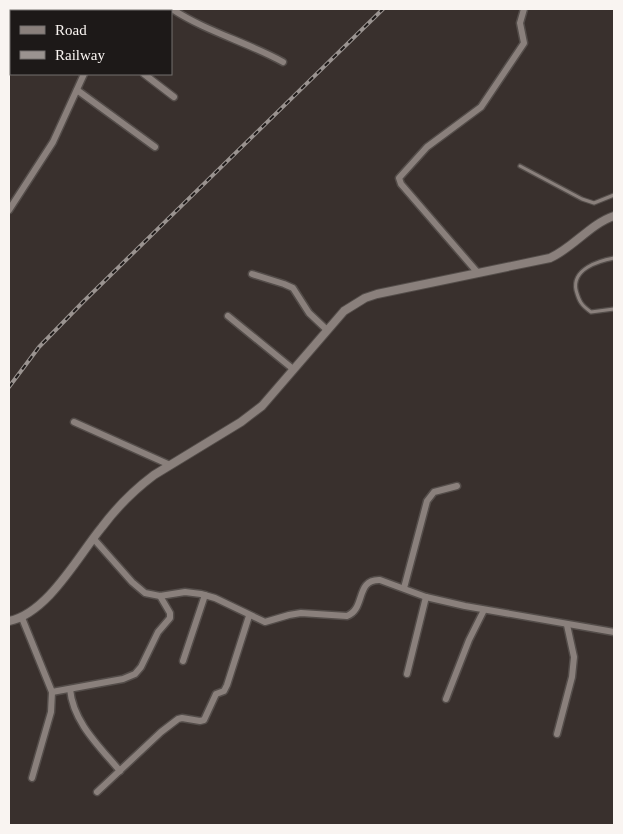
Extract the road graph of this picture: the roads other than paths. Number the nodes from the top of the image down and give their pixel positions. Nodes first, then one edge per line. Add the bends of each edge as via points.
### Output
1 (172, 9) edge
2 (524, 9) edge
3 (283, 62) dead end
4 (84, 75) edge
5 (145, 75) edge
6 (77, 90) junction
7 (174, 97) dead end
8 (155, 147) dead end
9 (520, 166) dead end
10 (614, 195) edge
11 (9, 210) edge
12 (614, 216) edge
13 (614, 258) edge
14 (478, 273) junction
15 (252, 274) dead end
16 (614, 309) edge
17 (228, 316) dead end
18 (327, 330) junction
19 (293, 369) junction
20 (74, 422) dead end
21 (170, 465) junction
22 (456, 486) dead end
23 (93, 538) junction
24 (404, 588) junction
25 (205, 595) junction
26 (160, 596) junction
27 (426, 597) junction
28 (484, 610) junction
29 (249, 616) junction
30 (22, 618) junction
31 (9, 621) edge
32 (567, 625) junction
33 (614, 631) edge
34 (183, 661) dead end
35 (407, 674) dead end
36 (70, 689) junction
37 (52, 692) junction
38 (446, 699) dead end
39 (557, 734) dead end
40 (120, 771) junction
41 (32, 778) dead end
42 (97, 792) dead end

1 - 3 street via 207,29
2 - 14 street via 520,23 524,43 483,105 427,147 399,178
4 - 6 street
5 - 7 street
6 - 8 street
6 - 11 street via 53,142
9 - 10 lane via 594,203
12 - 14 street via 550,258
13 - 16 lane via 582,271 575,283 579,302 591,312
14 - 18 street via 364,298 344,311
15 - 18 street via 293,288 309,313
17 - 19 street
18 - 19 street
19 - 21 street via 254,413
20 - 21 street
21 - 23 street via 131,494
22 - 24 street via 434,492 427,501
23 - 26 street via 137,587 145,593
23 - 30 street via 57,586
24 - 27 street
24 - 29 street via 380,580 370,581 357,608 347,616 301,613 265,622
25 - 26 street via 193,592
25 - 29 street
25 - 34 street
26 - 36 street via 170,618 155,638 138,671 130,677
27 - 28 street
27 - 35 street
28 - 32 street
28 - 38 street
29 - 40 street via 227,685 224,691 216,694 204,720 178,719
30 - 31 street
30 - 37 street
32 - 33 street
32 - 39 street via 574,657
36 - 37 street
36 - 40 street via 75,713
37 - 41 street via 51,712
40 - 42 street

